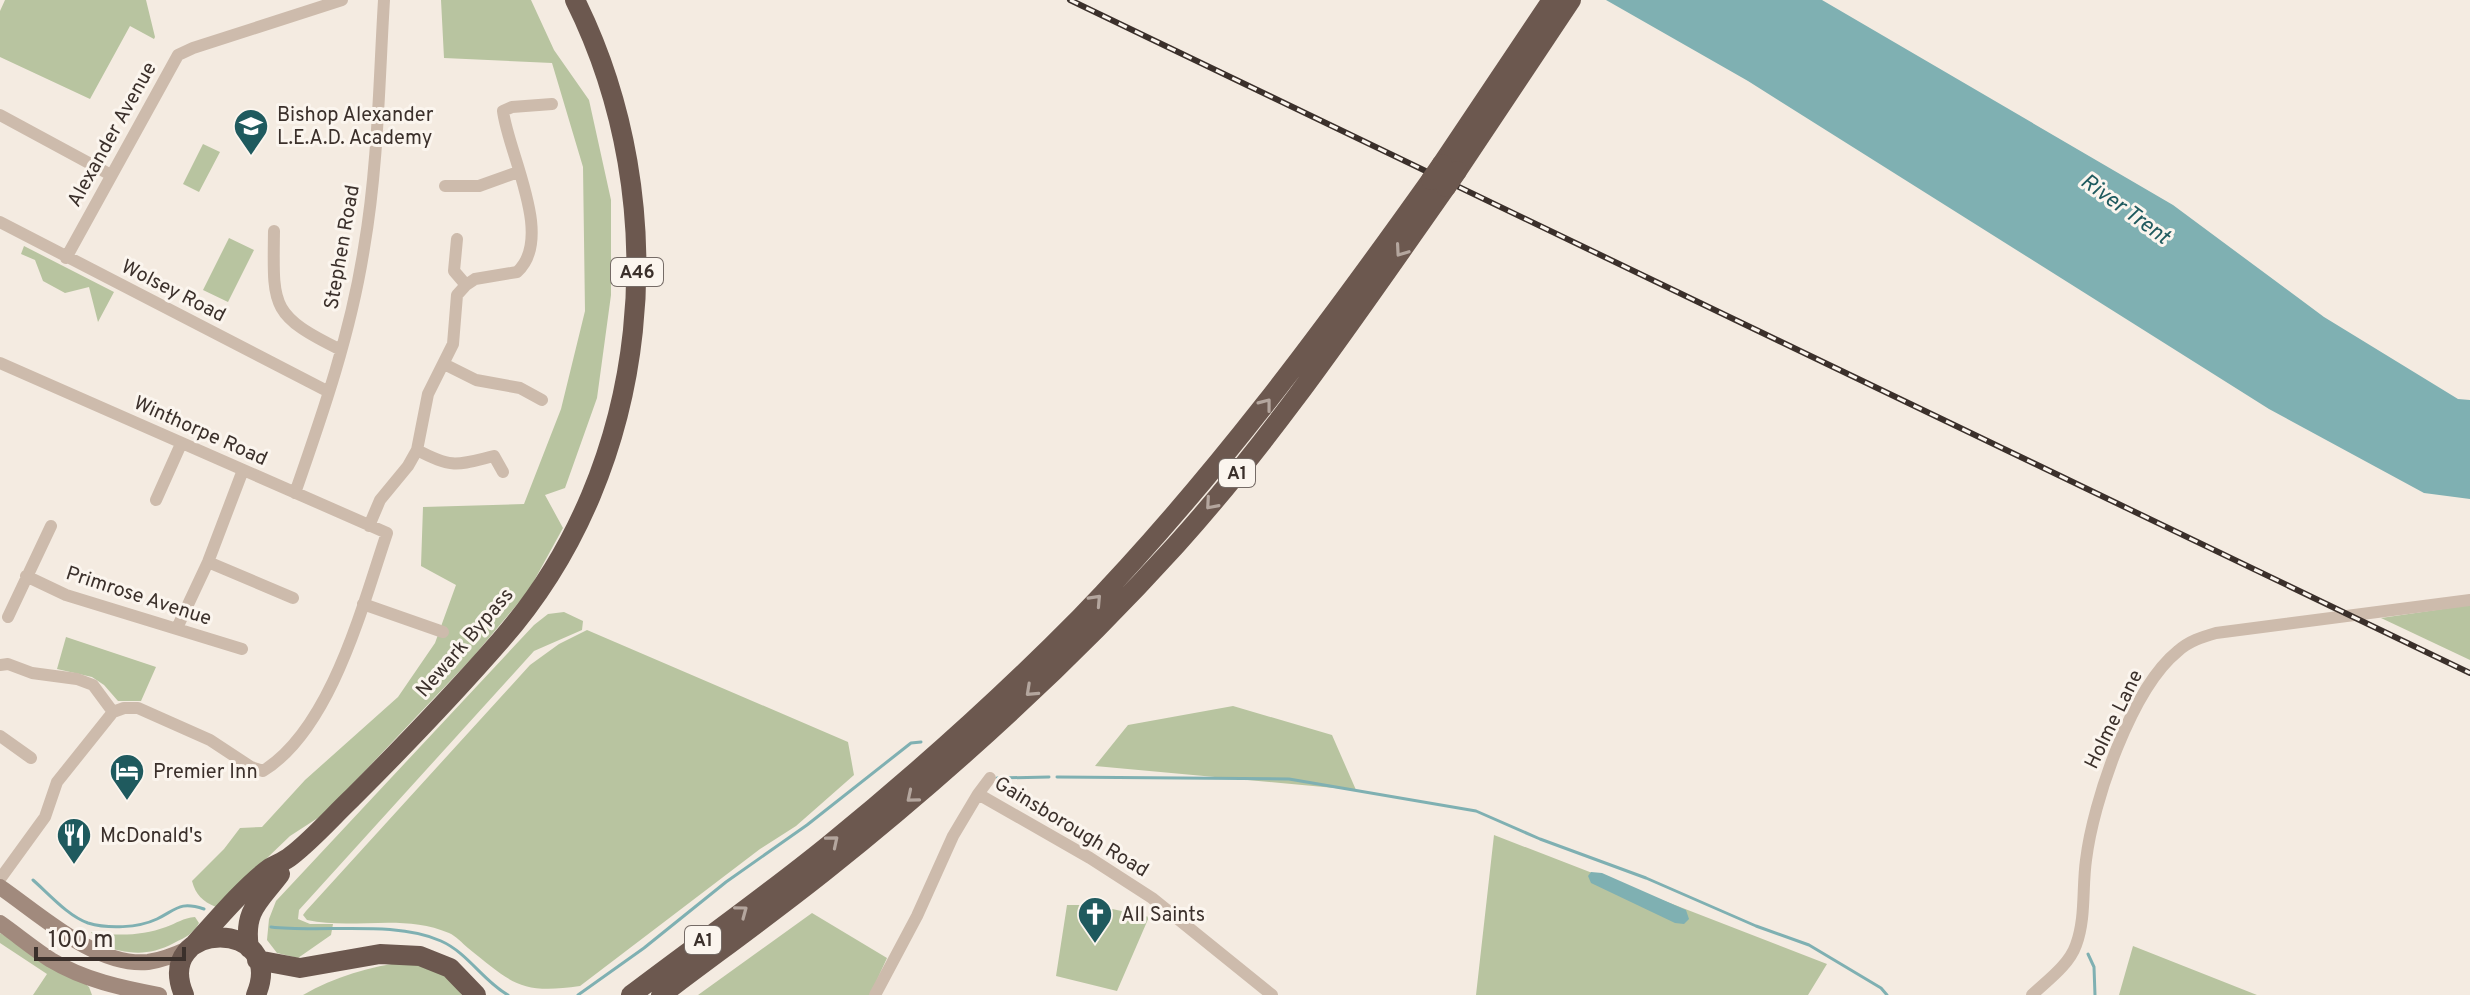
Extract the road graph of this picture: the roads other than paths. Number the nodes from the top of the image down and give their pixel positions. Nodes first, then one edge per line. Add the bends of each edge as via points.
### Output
1 (342, 0) edge
2 (384, 0) edge
3 (575, 0) edge
4 (1552, 0) edge
5 (1571, 0) edge
6 (1528, 50) junction
7 (552, 104) dead end
8 (0, 115) edge
9 (518, 172) junction
10 (111, 175) junction
11 (445, 186) dead end
12 (0, 222) edge
13 (274, 231) dead end
14 (457, 239) dead end
15 (66, 258) junction
16 (466, 285) junction
17 (341, 350) junction
18 (0, 363) edge
19 (444, 364) junction
20 (329, 392) junction
21 (542, 400) dead end
22 (181, 444) junction
23 (417, 450) junction
24 (243, 470) junction
25 (503, 472) dead end
26 (295, 493) junction
27 (156, 500) dead end
28 (51, 526) dead end
29 (369, 526) junction
30 (208, 562) junction
31 (26, 576) junction
32 (293, 598) dead end
33 (2470, 600) edge
34 (363, 604) junction
35 (418, 608) dead end
36 (8, 617) dead end
37 (413, 622) junction
38 (177, 628) junction
39 (443, 632) dead end
40 (242, 649) dead end
41 (0, 665) edge
42 (113, 712) junction
43 (0, 736) edge
44 (966, 739) junction
45 (31, 758) dead end
46 (990, 778) dead end
47 (978, 794) junction
48 (290, 857) junction
49 (0, 879) edge
50 (0, 887) edge
51 (0, 923) edge
52 (192, 947) junction
53 (253, 954) junction
54 (300, 968) junction
55 (632, 994) edge
56 (159, 995) edge
57 (184, 995) edge
58 (258, 995) edge
59 (476, 995) edge
60 (661, 995) edge
61 (875, 995) edge
62 (1272, 995) edge
63 (2032, 995) edge

1 - 10 street, Alexander Avenue via 178,55
2 - 17 street, Stephen Road via 369,216
3 - 48 highway, Newark Bypass / A46 via 599,53 621,128 635,217 634,333 617,418 597,480 555,565 503,638
4 - 6 highway, A1
5 - 6 highway, A1
6 - 44 highway, A1 via 1444,175 1224,458
7 - 9 street via 503,111
8 - 10 street
9 - 11 street via 479,186
9 - 16 street via 530,218 532,249 527,262 513,274
10 - 15 street, Alexander Avenue
12 - 15 street, Wolsey Road
13 - 17 street via 272,280 279,303 300,329
14 - 16 street via 454,271
15 - 20 street, Wolsey Road
16 - 19 street via 455,302 455,334
17 - 20 street, Stephen Road
18 - 22 street, Winthorpe Road
19 - 21 street
19 - 23 street via 428,394
20 - 26 street, Stephen Road
22 - 24 street, Winthorpe Road
22 - 27 street
23 - 25 street via 453,464 494,456
23 - 29 street via 380,500
24 - 26 street, Winthorpe Road
24 - 30 street
26 - 29 street, Winthorpe Road
28 - 31 street
29 - 34 street, Winthorpe Road via 387,533
30 - 32 street
30 - 38 street
31 - 36 street
31 - 38 street, Primrose Avenue via 66,595
33 - 63 street, Holme Lane via 2216,633 2177,651 2145,693 2100,791 2075,948
34 - 37 street
34 - 42 street via 323,703 280,760 263,771 138,708
35 - 37 street
37 - 39 street
38 - 40 street, Primrose Avenue
41 - 42 street via 93,685
42 - 49 street via 57,782 45,817
43 - 45 street
55 -> 44 highway, A1
44 -> 60 highway, A1 via 826,870
46 - 47 street, Gainsborough Road
47 - 61 street
47 - 62 street, Gainsborough Road via 1152,898
48 - 52 highway, Newark Bypass / A46 via 269,869
48 - 53 highway, Newark Bypass / A46 via 254,906 248,925
50 - 52 main road via 111,958 146,962
51 - 56 main road via 69,969
52 - 53 highway via 208,937 225,936
52 - 57 highway via 180,972
53 - 54 highway
53 - 58 highway, Newark Bypass via 261,974
54 - 58 highway
54 - 59 highway via 380,954 420,956 450,968

